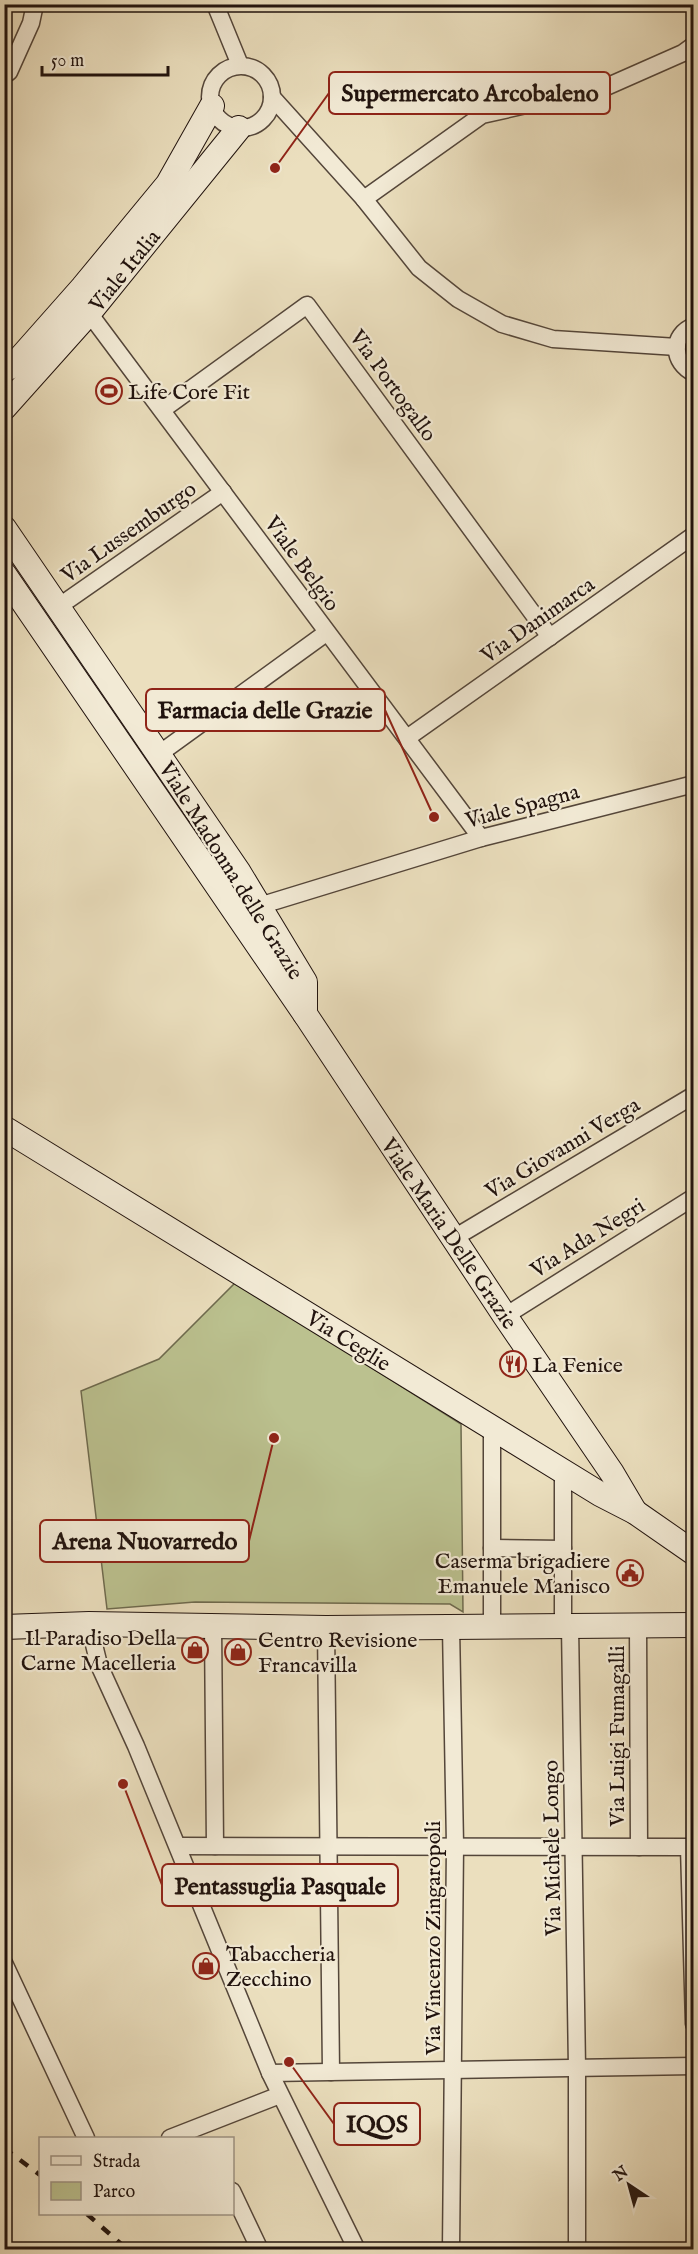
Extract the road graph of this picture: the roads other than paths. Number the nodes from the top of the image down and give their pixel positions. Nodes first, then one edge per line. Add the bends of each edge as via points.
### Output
1 (35, 4) edge
2 (215, 4) edge
3 (693, 45) edge
4 (240, 65) junction
5 (4, 75) edge
6 (272, 96) junction
7 (212, 106) junction
8 (239, 128) junction
9 (364, 199) junction
10 (89, 313) junction
11 (693, 326) edge
12 (677, 347) junction
13 (4, 370) edge
14 (693, 373) edge
15 (4, 408) edge
16 (162, 410) junction
17 (223, 492) junction
18 (4, 528) edge
19 (693, 535) edge
20 (4, 574) edge
21 (58, 607) junction
22 (326, 633) junction
23 (550, 637) junction
24 (407, 738) junction
25 (159, 754) junction
26 (693, 783) edge
27 (481, 838) junction
28 (259, 906) junction
29 (305, 1014) junction
30 (693, 1095) edge
31 (4, 1128) edge
32 (693, 1197) edge
33 (454, 1239) junction
34 (505, 1316) junction
35 (492, 1428) junction
36 (563, 1470) junction
37 (635, 1512) junction
38 (492, 1548) junction
39 (563, 1549) junction
40 (693, 1553) edge
41 (89, 1624) junction
42 (213, 1625) junction
43 (693, 1625) edge
44 (567, 1626) junction
45 (638, 1626) junction
46 (4, 1627) edge
47 (451, 1627) junction
48 (492, 1627) junction
49 (326, 1628) junction
50 (178, 1845) junction
51 (455, 1845) junction
52 (215, 1846) junction
53 (329, 1846) junction
54 (574, 1847) junction
55 (639, 1847) junction
56 (691, 1847) edge
57 (4, 1963) edge
58 (693, 2024) edge
59 (693, 2066) edge
60 (577, 2068) junction
61 (454, 2071) junction
62 (331, 2072) junction
63 (270, 2073) junction
64 (280, 2095) junction
65 (205, 2132) edge
66 (85, 2137) edge
67 (180, 2137) edge
68 (234, 2195) edge
69 (260, 2250) edge
70 (357, 2250) edge
71 (451, 2250) edge
72 (577, 2250) edge

1 - 5 street via 31,23 9,72
2 - 4 street
3 - 9 street via 606,87 482,115
4 - 6 street via 265,76
4 - 7 street via 219,75 210,95
6 - 8 street via 265,117
6 - 9 street
7 - 8 street via 220,119
7 - 13 street, Viale Italia via 168,184 14,366
8 - 10 street, Viale Italia
9 - 12 street via 419,268 458,299 502,324 553,339
10 - 15 street, Viale Italia
10 - 16 street, Viale Belgio
11 - 12 street via 678,339
12 - 14 street via 681,364
16 - 17 street, Viale Belgio
16 - 23 street, Via Portogallo via 307,305
17 - 21 street, Via Lussemburgo
17 - 22 street, Viale Belgio
18 - 21 street, Viale Madonna delle Grazie
19 - 23 street, Via Danimarca
20 - 29 street, Viale Madonna delle Grazie
21 - 25 street, Viale Madonna delle Grazie
22 - 24 street, Viale Belgio
22 - 25 street
23 - 24 street, Via Danimarca
24 - 27 street, Viale Belgio
25 - 28 street, Viale Madonna delle Grazie
26 - 27 street, Viale Spagna
27 - 28 street, Viale Spagna
28 - 29 street, Viale Madonna delle Grazie via 305,982
29 - 33 street, Viale Maria Delle Grazie
30 - 33 street, Via Giovanni Verga
31 - 35 street, Via Ceglie
32 - 34 street, Via Ada Negri
33 - 34 street, Viale Maria Delle Grazie
34 - 37 street, Viale Maria Delle Grazie
35 - 36 street, Via Ceglie
35 - 38 street
36 - 37 street, Via Ceglie
36 - 39 street, Via Michele Longo
37 - 40 street, Via Ceglie
38 - 39 street
38 - 48 street
39 - 44 street, Via Michele Longo
41 - 42 street
41 - 46 street
41 - 50 street via 99,1665
42 - 49 street
42 - 52 street
43 - 45 street
44 - 45 street
44 - 48 street
44 - 54 street, Via Michele Longo
45 - 55 street, Via Luigi Fumagalli
47 - 48 street
47 - 49 street
47 - 51 street, Via Vincenzo Zingaropoli
49 - 53 street
50 - 52 street
50 - 63 street
51 - 53 street
51 - 54 street
51 - 61 street, Via Vincenzo Zingaropoli
52 - 53 street
53 - 62 street
54 - 55 street
54 - 60 street, Via Michele Longo
55 - 56 street
56 - 58 street
57 - 66 street
59 - 60 street
60 - 61 street
60 - 72 street, Via Michele Longo
61 - 62 street
61 - 71 street, Via Vincenzo Zingaropoli
62 - 63 street
63 - 64 street
64 - 65 street
64 - 70 street
65 - 67 street
68 - 69 street

